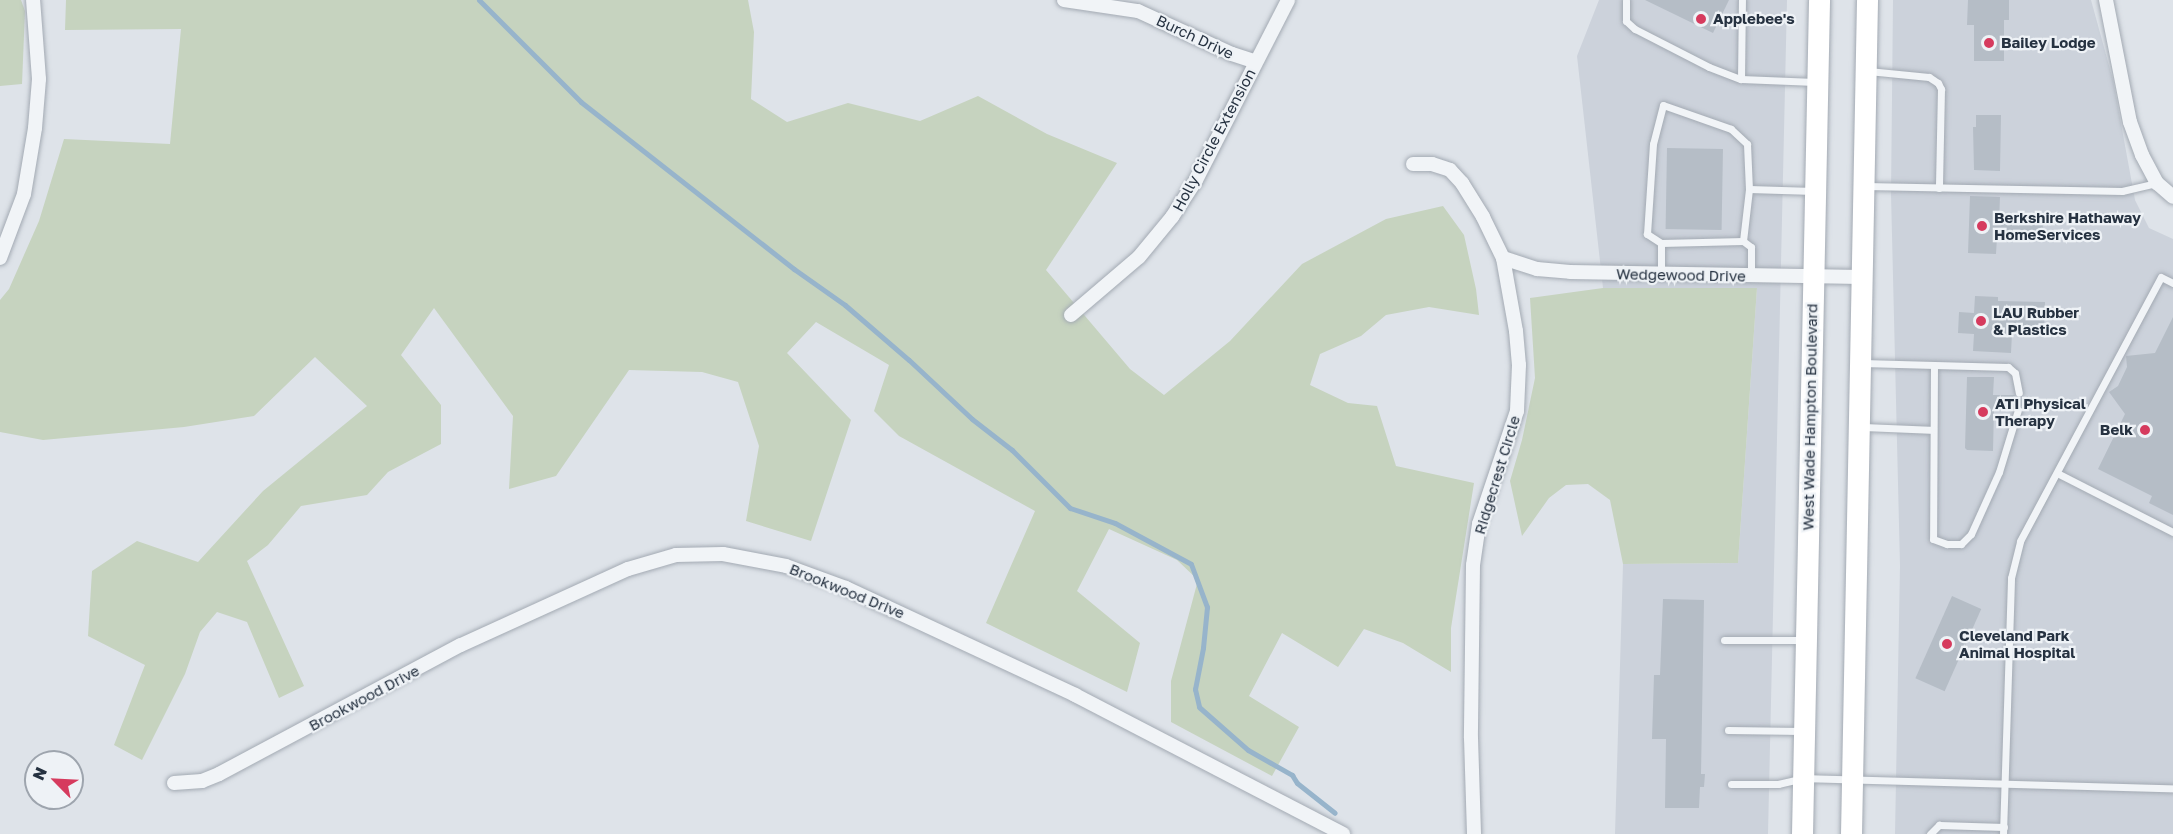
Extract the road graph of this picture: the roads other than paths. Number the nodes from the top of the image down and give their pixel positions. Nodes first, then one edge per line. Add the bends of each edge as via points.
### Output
1 (33, 0) edge
2 (1064, 0) edge
3 (1288, 0) edge
4 (1626, 0) edge
5 (1742, 0) edge
6 (1819, 0) edge
7 (1867, 0) edge
8 (2106, 0) edge
9 (1256, 62) junction
10 (1865, 70) junction
11 (1741, 79) junction
12 (1818, 82) junction
13 (1413, 164) dead end
14 (2157, 183) junction
15 (1863, 186) junction
16 (1939, 188) junction
17 (1749, 189) junction
18 (1815, 191) junction
19 (2173, 197) edge
20 (1743, 241) junction
21 (1661, 243) junction
22 (0, 258) edge
23 (1503, 258) junction
24 (1661, 275) junction
25 (1751, 276) junction
26 (1813, 277) junction
27 (1861, 277) junction
28 (2173, 283) edge
29 (1071, 315) dead end
30 (1859, 363) junction
31 (1934, 364) junction
32 (2019, 393) dead end
33 (2018, 410) dead end
34 (1858, 427) junction
35 (1932, 430) junction
36 (2057, 473) junction
37 (2173, 532) edge
38 (1724, 640) dead end
39 (1806, 640) junction
40 (1728, 730) dead end
41 (1804, 731) junction
42 (1803, 778) junction
43 (1852, 779) junction
44 (174, 783) dead end
45 (2005, 783) junction
46 (1731, 784) dead end
47 (2173, 788) edge
48 (2004, 830) edge
49 (1343, 834) edge
50 (1474, 834) edge
51 (1802, 834) edge
52 (1851, 834) edge
53 (1930, 834) edge

1 - 22 street via 39,79 36,128 24,194
2 - 9 street, Burch Drive via 1138,11
3 - 9 street, Holly Circle Extension
4 - 11 lane via 1626,21 1635,29
5 - 11 lane
6 - 12 main road, West Wade Hampton Boulevard
7 - 10 main road
8 - 14 street via 2130,122
9 - 29 street, Holly Circle Extension via 1196,180 1172,218 1139,257
10 - 15 main road
10 - 16 lane via 1929,77 1938,83
11 - 12 lane
12 - 18 main road, West Wade Hampton Boulevard
13 - 23 street, Ridgecrest Circle via 1432,164 1450,170 1483,217
14 - 16 lane via 2122,191
14 - 19 street
15 - 16 lane
15 - 27 main road
17 - 18 lane
17 - 20 lane
17 - 21 lane via 1748,144 1731,129 1663,105 1653,144 1647,234
18 - 26 main road, West Wade Hampton Boulevard
20 - 21 lane
20 - 25 lane via 1750,247
21 - 24 lane
23 - 24 street, Wedgewood Drive via 1570,272
23 - 50 street, Ridgecrest Circle via 1516,331 1519,392 1517,411 1479,524 1473,565
24 - 25 street, Wedgewood Drive
25 - 26 street, Wedgewood Drive
26 - 27 street, Wedgewood Drive
26 - 39 main road, West Wade Hampton Boulevard
27 - 30 main road
28 - 36 lane via 2161,277
30 - 31 lane
30 - 34 main road
31 - 32 lane via 2008,367 2015,373
31 - 35 lane
33 - 35 lane via 2000,472 1971,534 1960,544 1933,539
34 - 35 lane
34 - 43 main road
36 - 37 lane
36 - 45 lane via 2020,541 2011,578
38 - 39 lane
39 - 41 main road, West Wade Hampton Boulevard
40 - 41 lane
41 - 42 main road, West Wade Hampton Boulevard
42 - 43 lane
42 - 46 lane via 1778,784
42 - 51 main road, West Wade Hampton Boulevard
43 - 45 lane
43 - 52 main road
44 - 49 street, Brookwood Drive via 202,781 219,774 461,645 628,568 676,555 723,554 786,566 846,588 1075,695
45 - 47 lane
45 - 48 lane
48 - 53 lane via 1939,825

